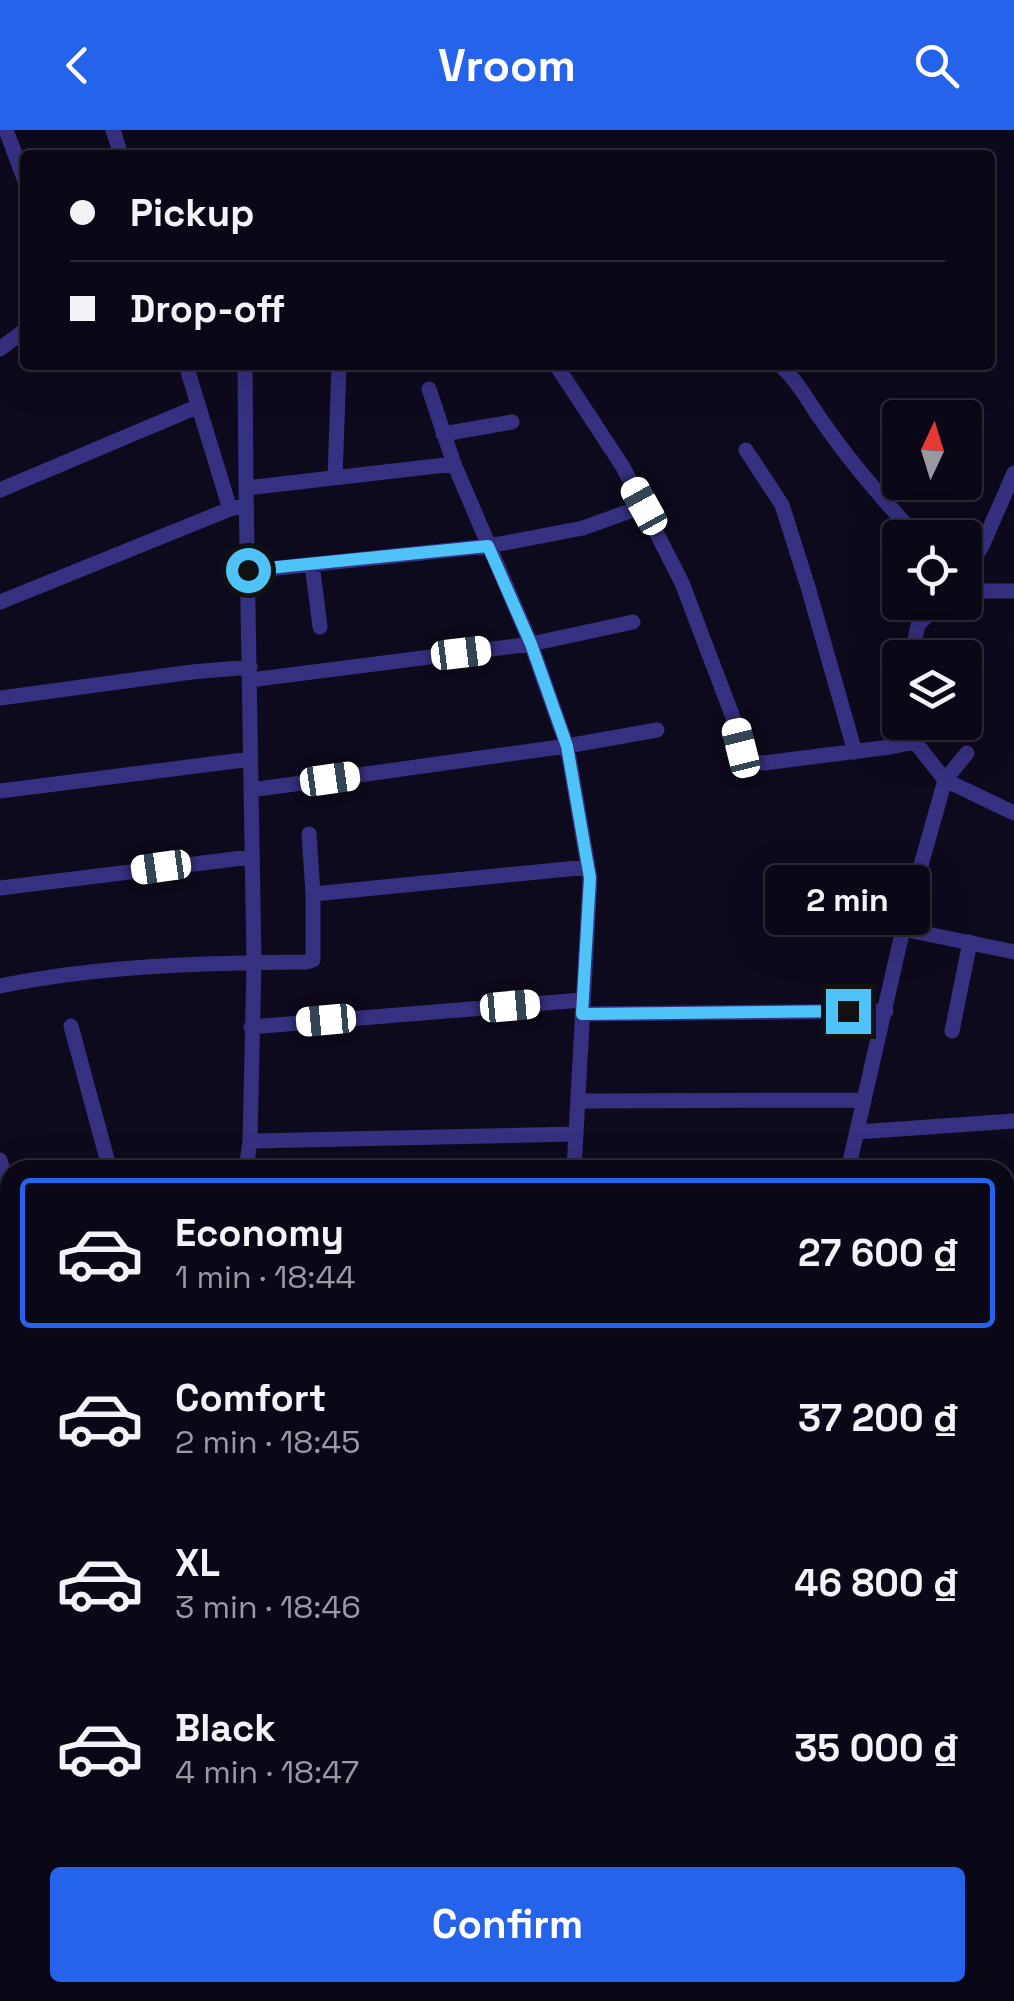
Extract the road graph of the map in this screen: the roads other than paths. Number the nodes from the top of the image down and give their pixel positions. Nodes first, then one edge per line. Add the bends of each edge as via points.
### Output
1 (6, 130) edge
2 (20, 167) edge
3 (20, 334) edge
4 (0, 349) edge
5 (187, 370) edge
6 (245, 370) edge
7 (338, 370) edge
8 (559, 370) edge
9 (785, 370) edge
10 (429, 390) dead end
11 (198, 406) junction
12 (512, 422) dead end
13 (443, 434) junction
14 (746, 450) dead end
15 (454, 464) junction
16 (1014, 473) edge
17 (335, 478) junction
18 (0, 490) edge
19 (1011, 491) edge
20 (241, 501) junction
21 (644, 506) junction
22 (902, 520) edge
23 (488, 546) junction
24 (982, 546) edge
25 (312, 564) junction
26 (248, 570) junction
27 (1014, 590) edge
28 (982, 591) edge
29 (0, 602) edge
30 (633, 622) dead end
31 (320, 627) dead end
32 (531, 644) junction
33 (250, 674) junction
34 (0, 698) edge
35 (656, 730) dead end
36 (915, 742) joint
37 (567, 746) junction
38 (855, 752) junction
39 (967, 753) dead end
40 (251, 759) junction
41 (944, 780) junction
42 (252, 790) junction
43 (0, 791) edge
44 (1014, 813) edge
45 (309, 834) dead end
46 (251, 858) junction
47 (588, 867) junction
48 (0, 888) edge
49 (313, 894) junction
50 (903, 929) junction
51 (970, 942) junction
52 (1014, 952) edge
53 (254, 963) junction
54 (0, 986) edge
55 (582, 1007) junction
56 (886, 1011) junction
57 (71, 1026) dead end
58 (252, 1027) junction
59 (952, 1030) dead end
60 (864, 1100) junction
61 (578, 1102) junction
62 (1014, 1122) edge
63 (857, 1132) junction
64 (575, 1134) junction
65 (250, 1141) junction
66 (107, 1160) edge
67 (247, 1160) edge
68 (574, 1160) edge
69 (850, 1160) edge

1 - 2 street
3 - 4 street
5 - 11 street
6 - 20 street
7 - 17 street
8 - 21 street
9 - 22 street
10 - 13 street
11 - 18 street
11 - 20 street
12 - 13 street
13 - 15 street
14 - 38 street via 782,506
15 - 17 street
15 - 23 street
16 - 19 street
17 - 20 street
19 - 24 street
20 - 26 street
20 - 29 street
21 - 23 street via 583,528
21 - 38 street via 682,583 749,761
23 - 25 street
23 - 32 street
25 - 26 street
25 - 31 street
26 - 33 street
27 - 28 street
30 - 32 street
32 - 33 street
32 - 37 street
33 - 34 street via 192,672
33 - 40 street
35 - 37 street
36 - 38 street
36 - 41 street
37 - 42 street
37 - 47 street
39 - 41 street
40 - 42 street
40 - 43 street
41 - 44 street
41 - 50 street
42 - 46 street
45 - 49 street
46 - 48 street
46 - 53 street
47 - 49 street
47 - 55 street
49 - 53 street via 314,960
50 - 51 street
50 - 56 street
51 - 52 street
51 - 59 street
53 - 54 street via 109,968
53 - 58 street
55 - 56 street
55 - 58 street
55 - 61 street
56 - 60 street
57 - 66 street
58 - 65 street
60 - 61 street
60 - 63 street
61 - 64 street
62 - 63 street
63 - 69 street
64 - 65 street
64 - 68 street
65 - 67 street

